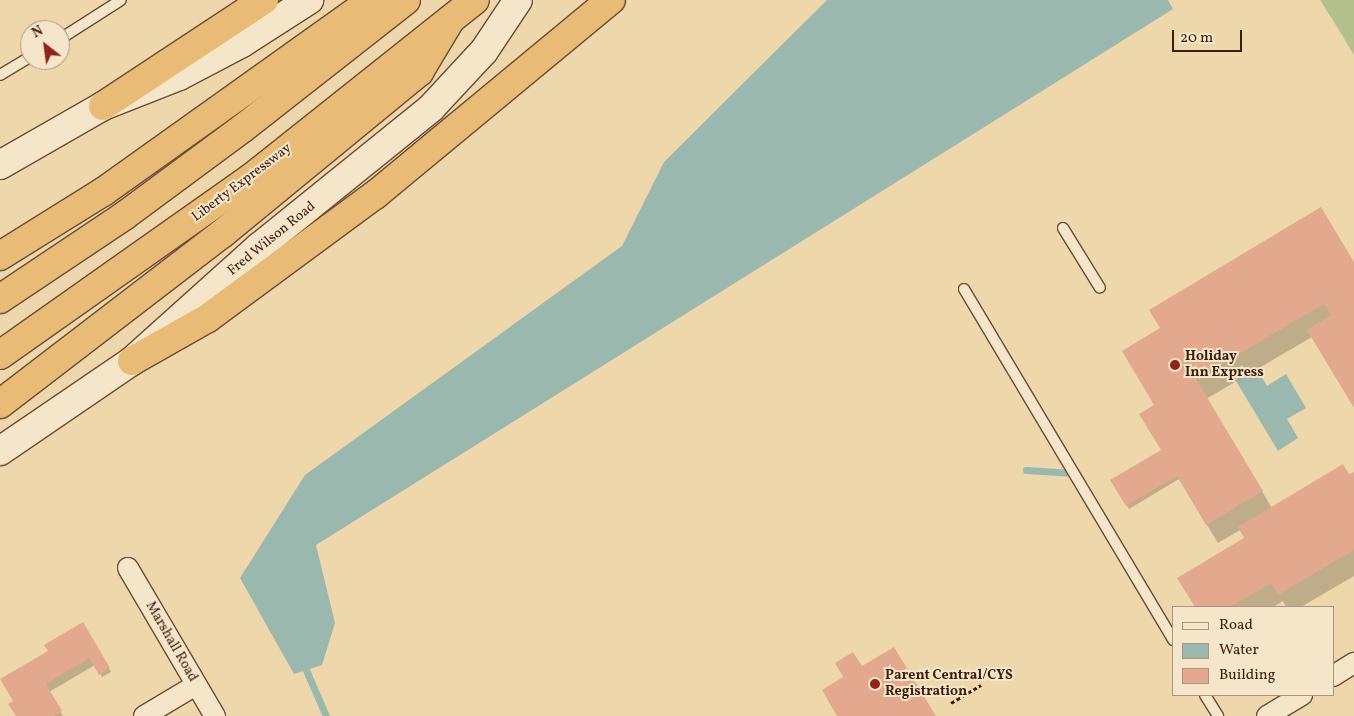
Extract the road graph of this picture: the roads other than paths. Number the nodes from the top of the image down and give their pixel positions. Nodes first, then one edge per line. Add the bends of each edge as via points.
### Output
1 (122, 0) edge
2 (264, 0) edge
3 (309, 0) edge
4 (372, 0) edge
5 (406, 0) edge
6 (475, 0) edge
7 (518, 0) edge
8 (611, 0) edge
9 (449, 22) junction
10 (70, 33) edge
11 (20, 63) edge
12 (0, 75) edge
13 (103, 106) junction
14 (0, 165) edge
15 (1063, 228) dead end
16 (0, 256) edge
17 (1100, 288) dead end
18 (964, 289) dead end
19 (0, 299) edge
20 (0, 355) edge
21 (132, 361) junction
22 (0, 404) edge
23 (0, 451) edge
24 (128, 568) dead end
25 (1172, 638) edge
26 (1354, 663) edge
27 (1334, 675) edge
28 (196, 685) junction
29 (1206, 696) edge
30 (1300, 696) edge
31 (144, 716) edge
32 (215, 716) edge
33 (1218, 716) edge
34 (1266, 716) edge

1 - 10 lane
2 - 13 highway
3 - 13 main road via 242,43 179,76
4 - 16 highway via 104,192
5 - 19 highway via 228,140 124,216
6 - 9 highway, Liberty Expressway
7 - 21 main road, Fred Wilson Road via 484,51 431,108 259,247
8 - 21 highway via 375,196 208,318
9 - 20 highway, Liberty Expressway via 251,178
9 - 22 highway via 419,72 223,233
11 - 12 lane
13 - 14 main road
15 - 17 lane
18 - 25 lane
21 - 23 main road, Fred Wilson Road
24 - 28 street, Marshall Road
26 - 27 street
28 - 31 street
28 - 32 street, Marshall Road
29 - 33 lane
30 - 34 street

